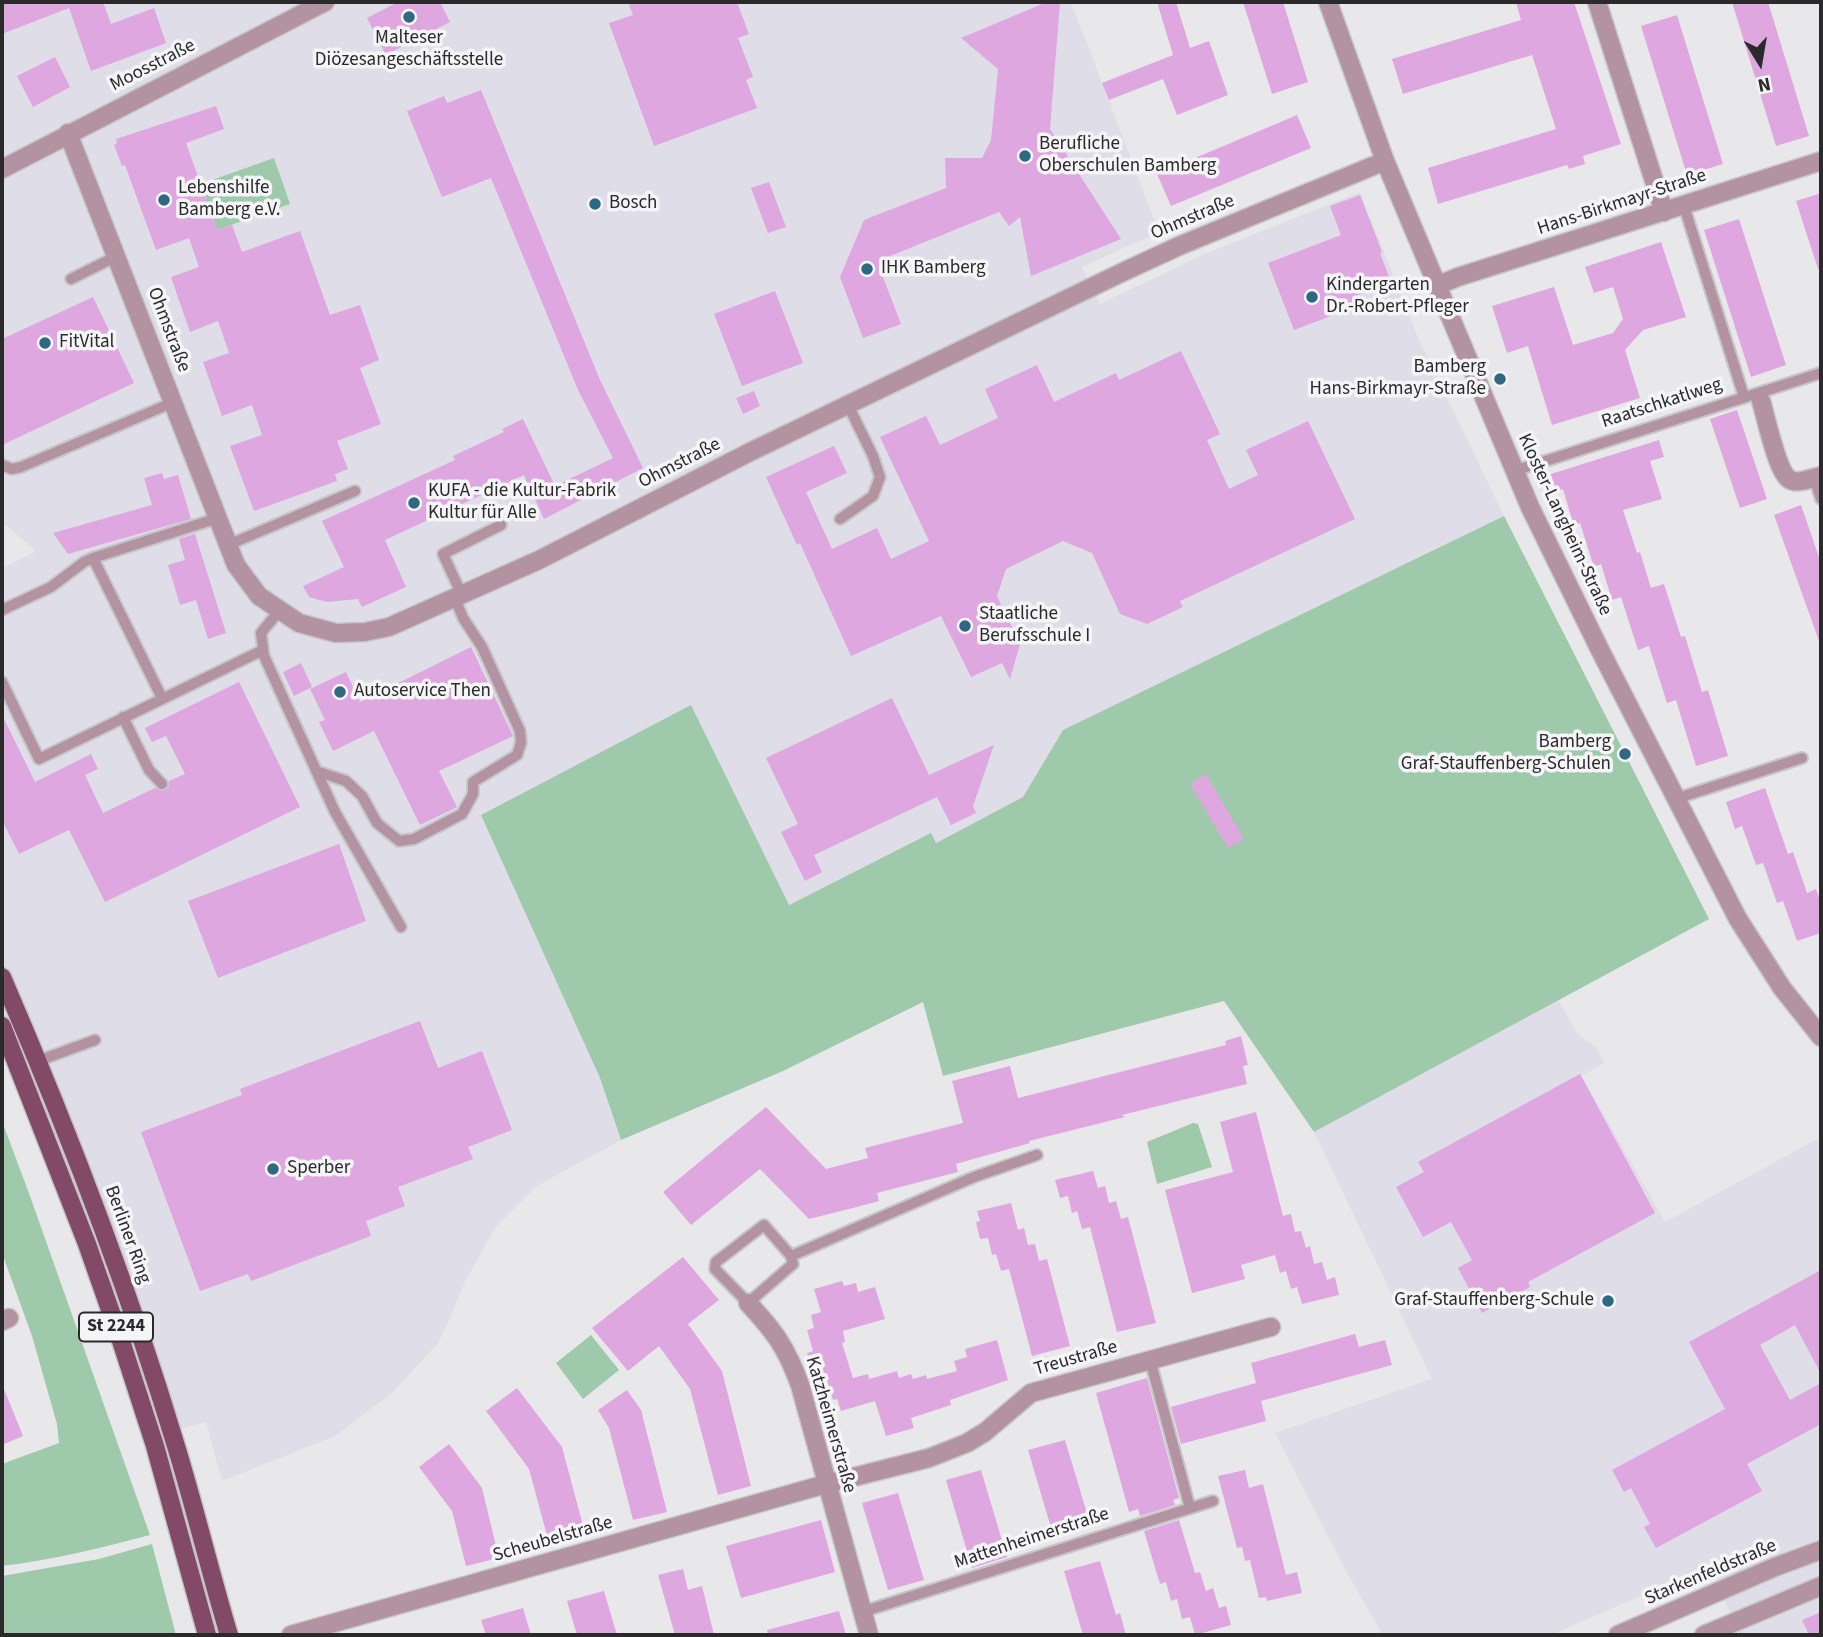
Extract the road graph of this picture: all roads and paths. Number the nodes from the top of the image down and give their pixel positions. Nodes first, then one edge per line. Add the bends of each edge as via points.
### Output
1 (325, 2) edge
2 (1328, 2) edge
3 (1597, 2) edge
4 (68, 132) junction
5 (1385, 161) junction
6 (1821, 161) edge
7 (2, 169) edge
8 (1684, 206) junction
9 (1664, 212) junction
10 (117, 256) junction
11 (71, 279) dead end
12 (1436, 286) junction
13 (1821, 373) edge
14 (1754, 397) junction
15 (174, 402) junction
16 (848, 405) junction
17 (2, 465) edge
18 (1514, 471) junction
19 (1818, 477) edge
20 (355, 491) dead end
21 (1821, 499) edge
22 (218, 518) junction
23 (840, 519) dead end
24 (501, 525) dead end
25 (228, 545) junction
26 (93, 558) junction
27 (458, 597) junction
28 (2, 610) edge
29 (279, 611) junction
30 (263, 650) junction
31 (2, 682) edge
32 (157, 692) junction
33 (123, 718) junction
34 (1802, 758) dead end
35 (316, 771) junction
36 (162, 785) dead end
37 (1675, 799) junction
38 (401, 927) dead end
39 (2, 977) edge
40 (2, 1026) edge
41 (1821, 1037) edge
42 (95, 1040) dead end
43 (38, 1061) junction
44 (1037, 1155) dead end
45 (791, 1256) junction
46 (748, 1303) junction
47 (1271, 1327) dead end
48 (1150, 1360) junction
49 (826, 1484) junction
50 (1213, 1501) dead end
51 (1189, 1508) junction
52 (1821, 1550) edge
53 (1821, 1586) edge
54 (862, 1612) junction
55 (207, 1635) edge
56 (229, 1635) edge
57 (291, 1635) edge
58 (869, 1635) edge
59 (1618, 1635) edge
60 (1704, 1635) edge

1 - 4 street, Moosstraße
2 - 5 street, Kloster-Langheim-Straße
3 - 9 street
4 - 7 street, Moosstraße
4 - 10 street, Ohmstraße
5 - 12 street, Kloster-Langheim-Straße
5 - 16 street, Ohmstraße via 1179,246
6 - 8 street, Hans-Birkmayr-Straße
8 - 9 street, Hans-Birkmayr-Straße
8 - 14 lane
9 - 12 street, Hans-Birkmayr-Straße
10 - 11 lane
10 - 15 street, Ohmstraße
12 - 18 street, Kloster-Langheim-Straße
13 - 14 lane, Raatschkatlweg
14 - 18 lane, Raatschkatlweg
14 - 19 street via 1788,479 1797,482
15 - 17 lane via 21,467
15 - 22 street, Ohmstraße
16 - 23 lane via 880,477 873,496
16 - 27 street, Ohmstraße
18 - 37 street, Kloster-Langheim-Straße
19 - 21 lane
20 - 25 lane
22 - 25 street, Ohmstraße
22 - 26 lane
24 - 27 lane via 443,554
25 - 29 street, Ohmstraße via 236,565 259,596
26 - 28 lane via 51,587
26 - 32 lane
27 - 29 street, Ohmstraße via 388,627 350,633 322,631
27 - 35 lane via 463,618 520,731 517,755 473,782 473,794 462,814 415,839 398,841 377,823 362,796 346,781
29 - 30 lane via 261,633
30 - 32 lane via 177,691
30 - 35 lane
31 - 33 lane via 39,759
32 - 33 lane
33 - 36 lane via 149,770
34 - 37 lane
35 - 38 lane
37 - 41 street, Kloster-Langheim-Straße via 1738,919 1782,988
39 - 43 main road, Berliner Ring / St 2244
40 - 55 main road, St 2244 via 125,1354
42 - 43 lane
43 - 56 main road, Berliner Ring / St 2244 via 122,1280 177,1447
44 - 45 lane via 974,1177
45 - 46 lane via 793,1264
45 - 46 lane via 764,1225 716,1262 715,1269
46 - 49 street, Katzheimerstraße via 790,1357
47 - 48 street, Treustraße
48 - 49 street, Treustraße via 1031,1393 976,1437 929,1458
48 - 51 lane
49 - 54 street, Katzheimerstraße
49 - 57 street, Scheubelstraße
50 - 51 lane, Mattenheimerstraße
51 - 54 lane, Mattenheimerstraße
52 - 59 street, Starkenfeldstraße
53 - 60 street
54 - 58 street, Katzheimerstraße

